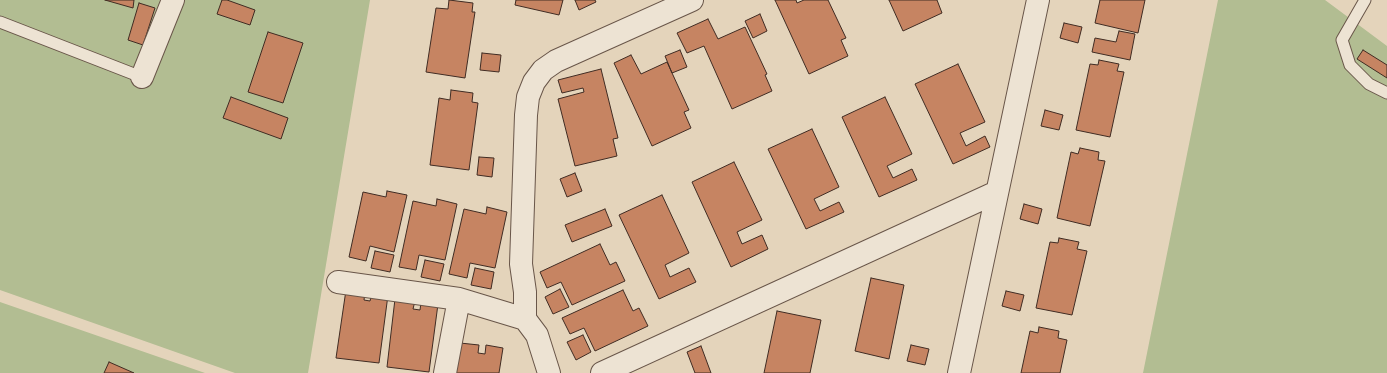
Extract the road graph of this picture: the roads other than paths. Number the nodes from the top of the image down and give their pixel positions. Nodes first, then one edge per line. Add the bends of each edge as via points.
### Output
1 (173, 0) edge
2 (692, 0) edge
3 (1038, 0) edge
4 (1365, 0) edge
5 (0, 22) edge
6 (145, 78) joint
7 (1387, 93) edge
8 (997, 192) junction
9 (338, 282) dead end
10 (459, 299) junction
11 (525, 319) junction
12 (445, 373) edge
13 (548, 373) edge
14 (602, 373) edge
15 (959, 373) edge

1 - 6 street
2 - 11 street via 556,61 543,70 534,82 528,97 526,123 521,264
3 - 8 street
4 - 7 lane via 1342,40 1350,65 1369,84
5 - 6 lane
8 - 14 street
8 - 15 street
9 - 10 street
10 - 11 street
10 - 12 street
11 - 13 street via 537,335

